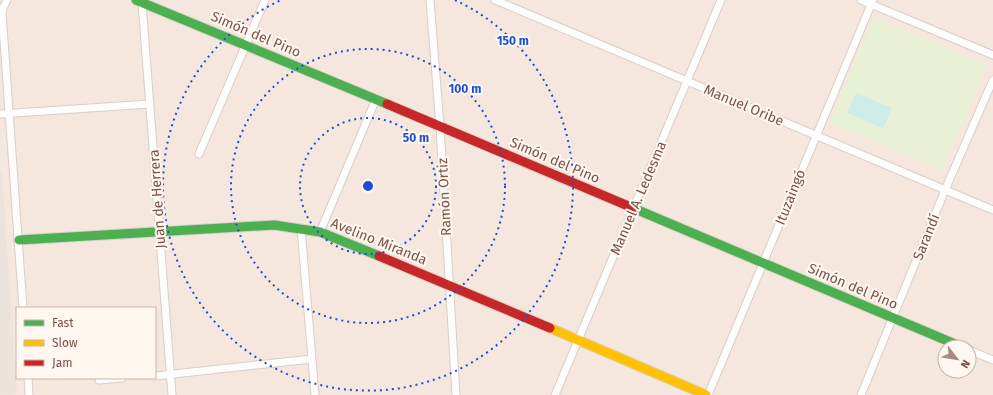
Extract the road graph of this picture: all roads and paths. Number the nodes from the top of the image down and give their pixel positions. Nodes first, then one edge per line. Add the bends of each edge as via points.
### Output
1 (7, 0) edge
2 (265, 0) edge
3 (430, 0) edge
4 (495, 0) edge
5 (721, 0) edge
6 (861, 0) edge
7 (139, 2) edge
8 (872, 2) edge
9 (245, 44) junction
10 (993, 55) edge
11 (993, 80) edge
12 (688, 81) junction
13 (376, 99) junction
14 (150, 104) junction
15 (10, 113) junction
16 (0, 114) edge
17 (440, 127) junction
18 (816, 135) junction
19 (199, 154) dead end
20 (945, 190) junction
21 (634, 208) junction
22 (993, 210) edge
23 (301, 228) junction
24 (160, 232) junction
25 (320, 232) junction
26 (19, 240) junction
27 (763, 264) junction
28 (449, 284) junction
29 (23, 307) edge
30 (893, 318) junction
31 (943, 339) edge
32 (578, 340) junction
33 (977, 353) edge
34 (312, 359) junction
35 (993, 360) edge
36 (170, 374) junction
37 (156, 376) edge
38 (28, 379) edge
39 (110, 379) edge
40 (99, 380) dead end
41 (29, 395) edge
42 (172, 395) edge
43 (315, 395) edge
44 (456, 395) edge
45 (555, 395) edge
46 (707, 395) edge
47 (861, 395) edge

1 - 15 street via 2,13
2 - 9 street
3 - 17 street, Ramón Ortiz
4 - 12 street, Manuel Oribe
5 - 12 street, Manuel A. Ledesma
6 - 8 street
7 - 9 street, Simón del Pino
7 - 14 street, Juan de Herrera
8 - 10 street
8 - 18 street, Ituzaingó
9 - 13 street, Simón del Pino
9 - 19 street
11 - 20 street, Sarandí
12 - 18 street, Manuel Oribe
12 - 21 street, Manuel A. Ledesma
13 - 17 street, Simón del Pino
13 - 25 street
14 - 15 street
14 - 24 street, Juan de Herrera
15 - 16 street
15 - 26 street
17 - 21 street, Simón del Pino
17 - 28 street, Ramón Ortiz
18 - 20 street, Manuel Oribe
18 - 27 street, Ituzaingó
20 - 22 street, Manuel Oribe
20 - 30 street, Sarandí
21 - 27 street, Simón del Pino
21 - 32 street, Manuel A. Ledesma
23 - 24 street, Avelino Miranda via 267,225
23 - 25 street, Avelino Miranda
23 - 34 street
24 - 26 street, Avelino Miranda
24 - 36 street, Juan de Herrera
25 - 28 street, Avelino Miranda
26 - 29 street
27 - 30 street, Simón del Pino
27 - 46 street, Ituzaingó
28 - 32 street, Avelino Miranda
28 - 44 street, Ramón Ortiz
30 - 31 street, Simón del Pino
30 - 47 street, Sarandí
32 - 45 street, Manuel A. Ledesma
32 - 46 street, Avelino Miranda
33 - 35 street
34 - 36 street
34 - 43 street
36 - 37 street
36 - 42 street, Juan de Herrera
38 - 41 street
39 - 40 street

